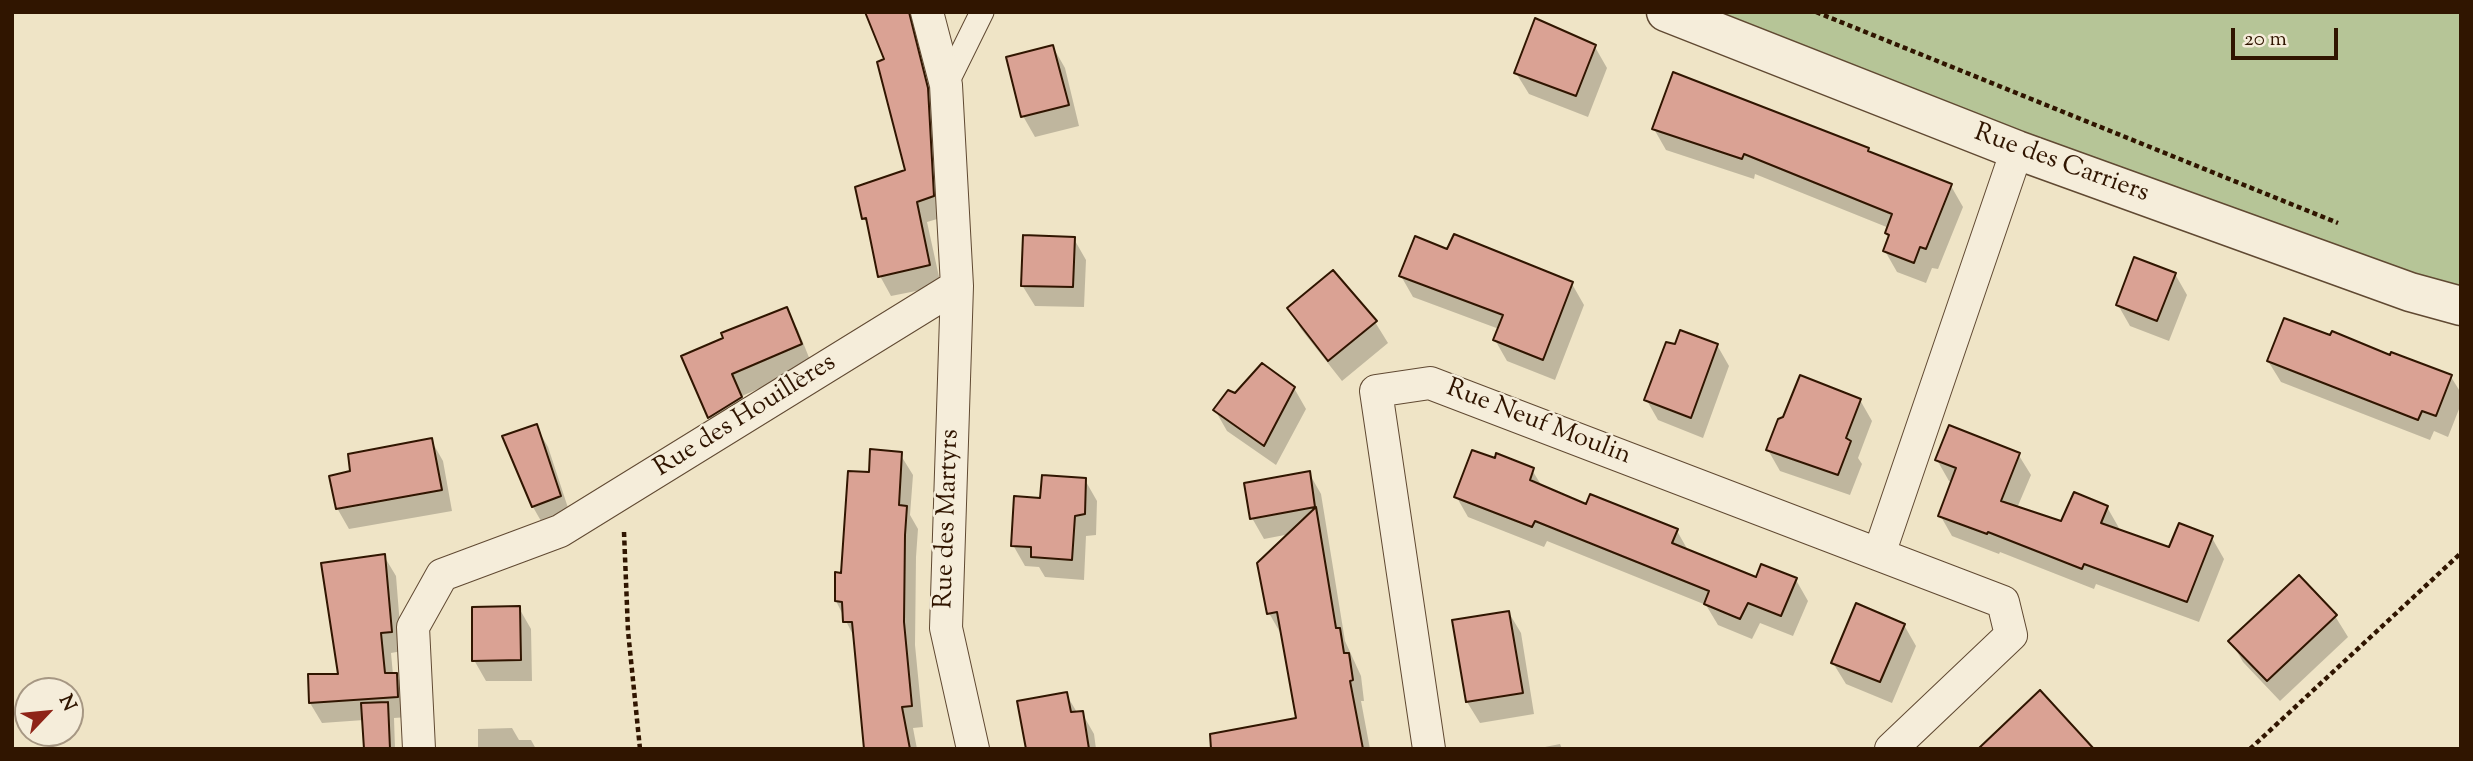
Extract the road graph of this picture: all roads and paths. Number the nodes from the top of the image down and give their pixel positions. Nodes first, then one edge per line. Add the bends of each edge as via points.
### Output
1 (927, 12) edge
2 (982, 12) edge
3 (1665, 12) edge
4 (1816, 12) edge
5 (946, 85) junction
6 (2017, 150) junction
7 (2338, 223) dead end
8 (957, 286) junction
9 (2461, 306) edge
10 (623, 492) junction
11 (2461, 553) edge
12 (1879, 554) junction
13 (419, 749) edge
14 (640, 749) edge
15 (973, 749) edge
16 (1429, 749) edge
17 (1891, 749) edge
18 (2250, 749) edge

1 - 5 street
2 - 5 street
3 - 6 street, Rue des Carriers
4 - 7 path
5 - 8 street
6 - 9 street, Rue des Carriers via 2410,292
6 - 12 street
8 - 10 street, Rue des Houillères
8 - 15 street, Rue des Martyrs via 946,628
10 - 13 street, Rue des Houillères via 560,531 442,575 413,627
10 - 14 path via 628,631
11 - 18 path
12 - 16 street, Rue Neuf Moulin via 1430,383 1376,391
12 - 17 street, Rue Neuf Moulin via 2003,602 2011,635

